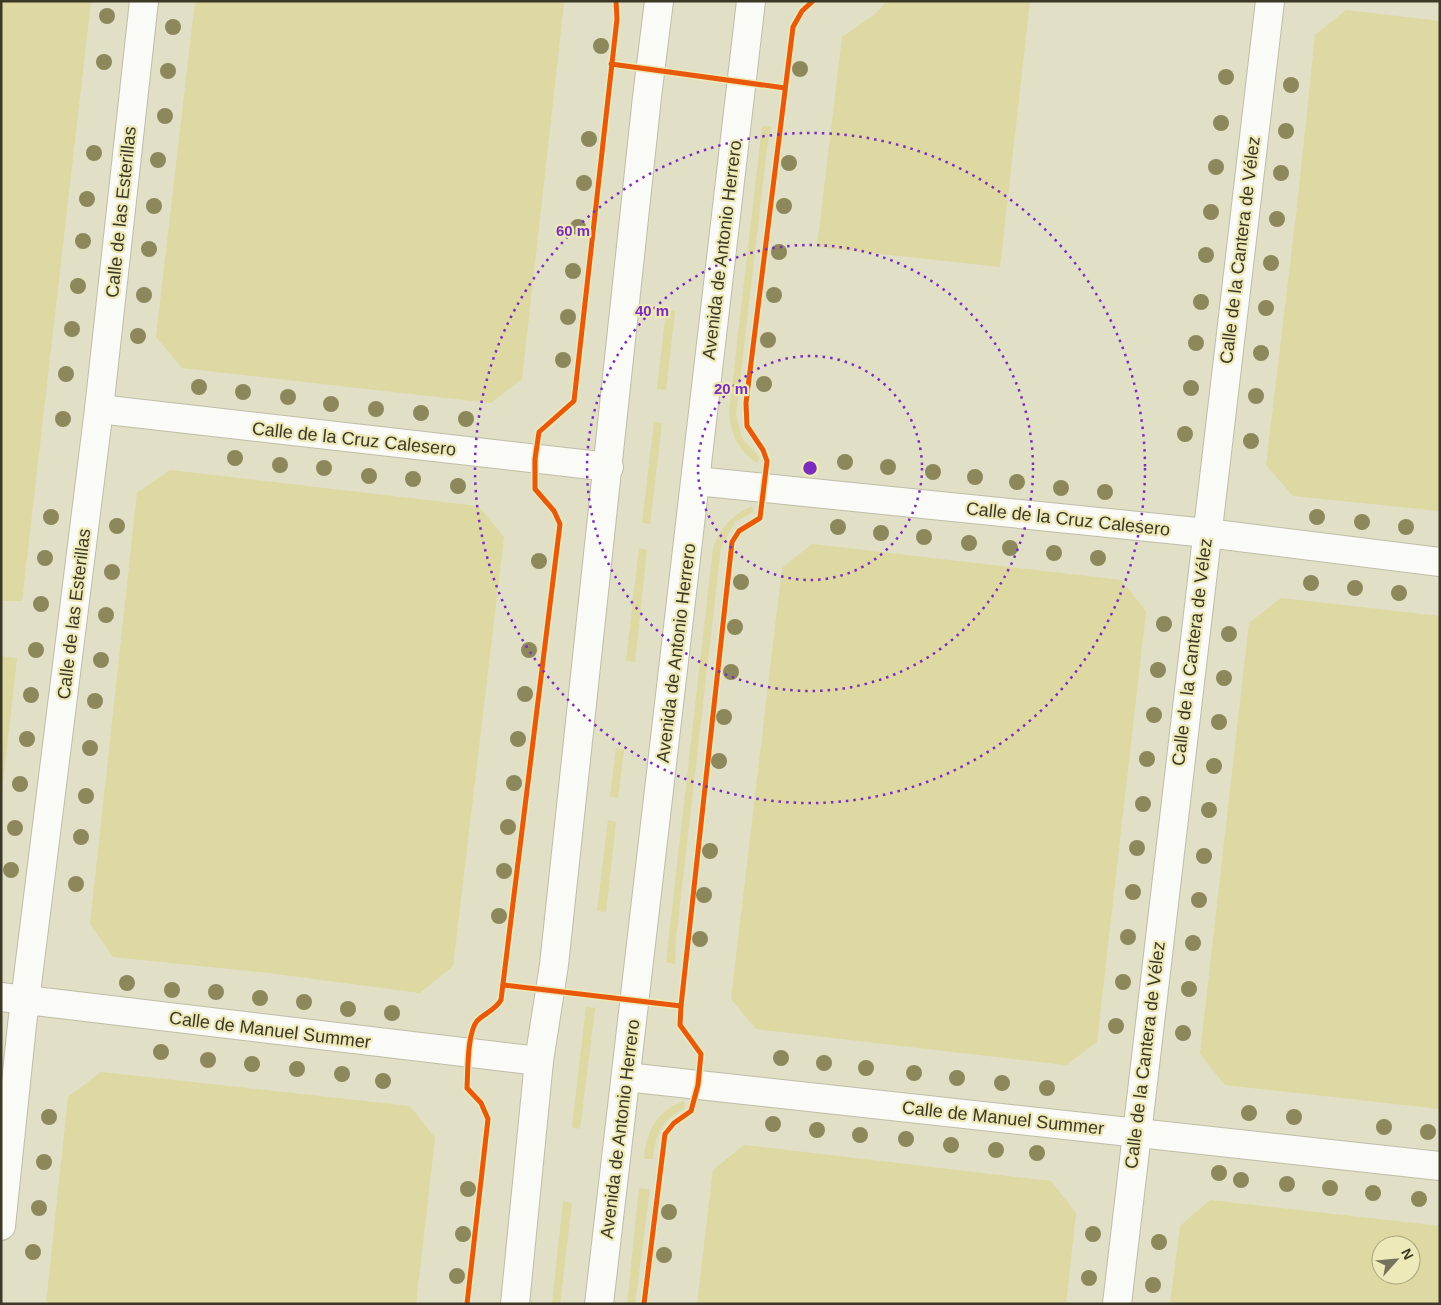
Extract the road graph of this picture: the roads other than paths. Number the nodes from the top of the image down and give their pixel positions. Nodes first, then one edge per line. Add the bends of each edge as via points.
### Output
1 (144, 1) edge
2 (659, 1) edge
3 (751, 1) edge
4 (1270, 1) edge
5 (99, 410) junction
6 (609, 468) junction
7 (696, 481) junction
8 (1206, 533) junction
9 (1440, 562) edge
10 (13, 998) edge
11 (539, 1061) junction
12 (626, 1077) junction
13 (1136, 1133) junction
14 (1440, 1166) edge
15 (1, 1226) edge
16 (515, 1304) edge
17 (599, 1304) edge
18 (1116, 1304) edge

1 - 5 street, Calle de las Esterillas
2 - 6 street
3 - 7 street, Avenida de Antonio Herrero
4 - 8 street, Calle de la Cantera de Vélez
5 - 6 street, Calle de la Cruz Calesero
5 - 10 street, Calle de las Esterillas
6 - 11 street via 554,965
7 - 8 street, Calle de la Cruz Calesero
7 - 12 street, Avenida de Antonio Herrero
8 - 9 street, Calle de la Cruz Calesero
8 - 13 street, Calle de la Cantera de Vélez
10 - 11 street, Calle de Manuel Summer
10 - 15 street, Calle de las Esterillas
11 - 16 street
12 - 13 street, Calle de Manuel Summer
12 - 17 street, Avenida de Antonio Herrero
13 - 14 street, Calle de Manuel Summer
13 - 18 street, Calle de la Cantera de Vélez

